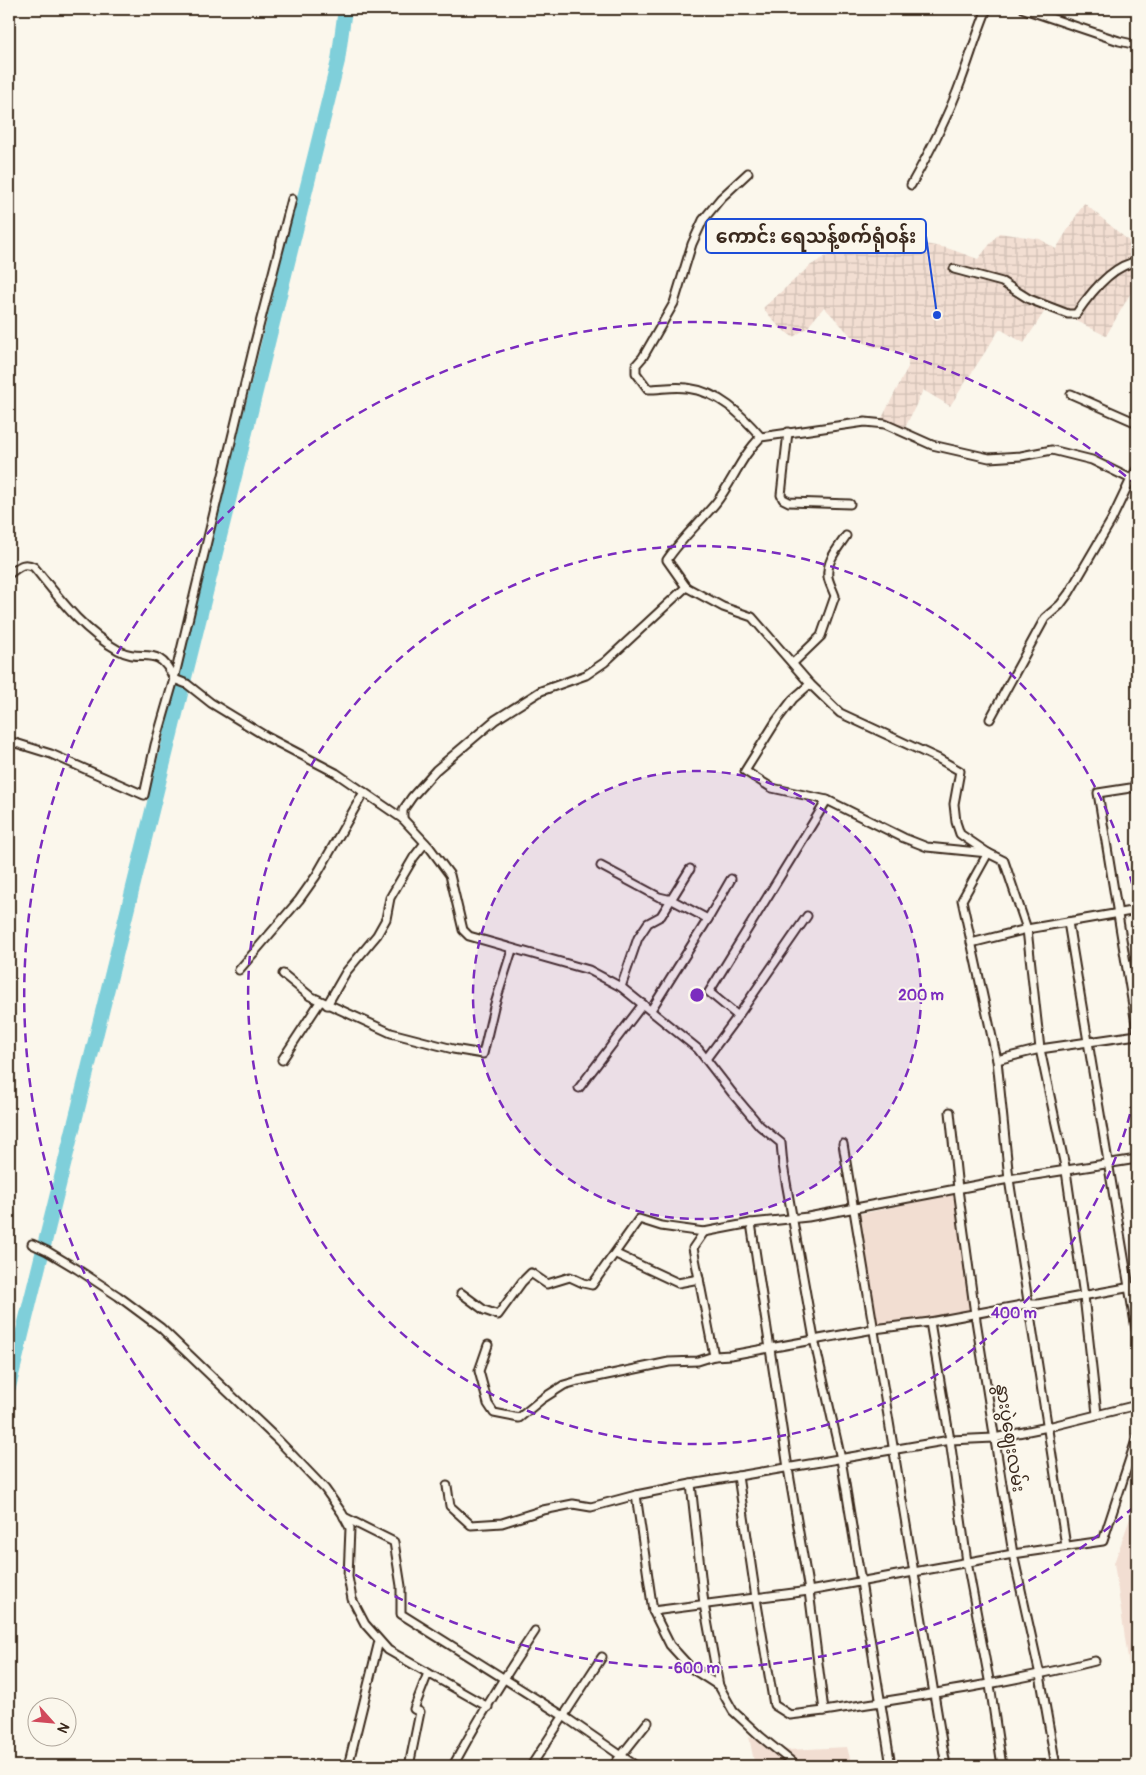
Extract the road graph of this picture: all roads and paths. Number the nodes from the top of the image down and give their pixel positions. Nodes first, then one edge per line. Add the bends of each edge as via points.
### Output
1 (987, 9) edge
2 (1024, 9) edge
3 (1137, 45) edge
4 (748, 173) dead end
5 (911, 184) dead end
6 (292, 199) dead end
7 (1137, 262) edge
8 (954, 269) dead end
9 (1071, 394) dead end
10 (1137, 423) edge
11 (788, 432) junction
12 (761, 437) junction
13 (1137, 469) edge
14 (1131, 479) junction
15 (850, 504) dead end
16 (846, 536) dead end
17 (9, 574) edge
18 (686, 587) junction
19 (793, 663) junction
20 (174, 679) junction
21 (810, 684) junction
22 (990, 719) dead end
23 (9, 741) edge
24 (1137, 787) edge
25 (364, 792) junction
26 (827, 800) junction
27 (403, 819) junction
28 (425, 843) junction
29 (988, 853) junction
30 (600, 866) dead end
31 (690, 870) dead end
32 (730, 879) dead end
33 (672, 900) junction
34 (1137, 910) edge
35 (1118, 913) junction
36 (807, 916) dead end
37 (708, 919) junction
38 (1068, 922) junction
39 (1027, 929) junction
40 (971, 943) junction
41 (512, 950) junction
42 (239, 970) dead end
43 (283, 974) dead end
44 (621, 987) junction
45 (323, 1003) junction
46 (643, 1004) junction
47 (651, 1010) junction
48 (738, 1016) junction
49 (1137, 1030) edge
50 (1137, 1035) edge
51 (1088, 1042) junction
52 (1040, 1049) junction
53 (706, 1059) junction
54 (282, 1060) dead end
55 (997, 1060) junction
56 (579, 1088) dead end
57 (950, 1112) dead end
58 (843, 1144) dead end
59 (1137, 1159) edge
60 (1108, 1164) junction
61 (1066, 1171) junction
62 (1009, 1180) junction
63 (958, 1189) junction
64 (853, 1208) junction
65 (792, 1218) junction
66 (751, 1224) junction
67 (704, 1232) junction
68 (32, 1244) dead end
69 (616, 1254) junction
70 (699, 1279) junction
71 (1133, 1287) edge
72 (461, 1293) dead end
73 (1084, 1296) junction
74 (1027, 1304) junction
75 (975, 1314) junction
76 (930, 1322) junction
77 (874, 1329) junction
78 (1137, 1335) edge
79 (814, 1339) junction
80 (488, 1345) dead end
81 (770, 1348) junction
82 (714, 1356) junction
83 (1137, 1405) edge
84 (1097, 1414) junction
85 (1048, 1427) junction
86 (1137, 1437) edge
87 (994, 1438) junction
88 (950, 1440) junction
89 (894, 1449) junction
90 (841, 1459) junction
91 (788, 1468) junction
92 (738, 1476) junction
93 (691, 1484) junction
94 (447, 1486) dead end
95 (636, 1494) junction
96 (344, 1517) junction
97 (1066, 1546) junction
98 (1013, 1554) junction
99 (967, 1562) junction
100 (913, 1572) junction
101 (860, 1582) junction
102 (810, 1591) junction
103 (756, 1598) junction
104 (704, 1604) junction
105 (653, 1611) junction
106 (535, 1631) dead end
107 (379, 1641) junction
108 (602, 1657) dead end
109 (1095, 1661) dead end
110 (428, 1673) junction
111 (1040, 1675) junction
112 (503, 1679) junction
113 (990, 1685) junction
114 (719, 1686) junction
115 (934, 1693) junction
116 (881, 1702) junction
117 (488, 1707) junction
118 (824, 1711) junction
119 (565, 1717) junction
120 (648, 1722) dead end
121 (620, 1756) junction
122 (348, 1766) edge
123 (409, 1766) edge
124 (459, 1766) edge
125 (531, 1766) edge
126 (613, 1766) edge
127 (636, 1766) edge
128 (795, 1766) edge
129 (891, 1766) edge
130 (946, 1766) edge
131 (1002, 1766) edge
132 (1056, 1766) edge

1 - 5 street via 946,117
2 - 3 street
4 - 12 street via 703,220 674,303 636,365 636,373 648,389 687,388 712,395 730,406
6 - 20 street
7 - 8 street via 1112,274 1087,298 1076,314 1029,299 1002,282
9 - 10 street
11 - 12 street
11 - 14 street via 865,422 885,424 932,445 989,458 1052,450 1092,460
11 - 15 street via 783,499 789,502
12 - 18 street via 716,503 667,560
13 - 14 street
14 - 22 street via 1069,594 1045,618
16 - 19 street via 829,568 828,577 835,596 821,636
17 - 20 street via 23,564 34,567 88,630 120,651 153,655 166,664
18 - 19 street via 723,607 752,617
18 - 27 street via 599,666 586,675 541,691 495,720 436,770 412,796 403,810
19 - 21 street
20 - 23 street via 144,795 51,754
20 - 25 street
21 - 26 street via 792,699 745,771 772,788
21 - 29 street via 840,713 960,771 954,804 960,834
24 - 35 street via 1098,793
25 - 27 street
25 - 42 street via 300,900
26 - 29 street via 928,847
26 - 48 street via 709,992
27 - 28 street
28 - 41 street via 450,875 463,930 475,939
28 - 45 street via 390,898 386,919 377,935
29 - 39 street via 1004,861
29 - 40 street via 962,900
30 - 33 street via 659,897
31 - 33 street
32 - 37 street
33 - 37 street
33 - 44 street via 660,916 648,923 638,938
34 - 35 street
35 - 38 street
35 - 49 street
36 - 48 street
37 - 47 street
38 - 39 street
38 - 51 street
39 - 40 street
39 - 52 street
40 - 55 street
41 - 44 street via 589,970
41 - 45 street via 483,1054 453,1050 391,1033
43 - 45 street
44 - 46 street
45 - 54 street
46 - 47 street
46 - 56 street
47 - 53 street
48 - 53 street
50 - 51 street
51 - 52 street
51 - 60 street
52 - 55 street
52 - 61 street
53 - 65 street via 760,1126 781,1143
55 - 62 street
57 - 63 street, နွားပွဲဈေးလမ်း
58 - 64 street
59 - 60 street
60 - 61 street
60 - 71 street
61 - 62 street
61 - 73 street
62 - 63 street
62 - 74 street
63 - 64 street
63 - 75 street, နွားပွဲဈေးလမ်း
64 - 65 street
64 - 77 street
65 - 66 street
65 - 79 street
66 - 67 street
66 - 81 street
67 - 69 street via 660,1226 639,1219
67 - 70 street via 693,1248
68 - 96 street via 118,1296 161,1328 325,1488
69 - 70 street via 678,1283
69 - 72 street via 592,1285 570,1277 546,1284 531,1273 498,1315 484,1310
70 - 82 street
71 - 73 street
71 - 78 street
73 - 74 street
73 - 84 street
74 - 75 street
74 - 85 street
75 - 76 street
75 - 87 street, နွားပွဲဈေးလမ်း
76 - 77 street
76 - 88 street
77 - 79 street
77 - 89 street
79 - 81 street
79 - 90 street
80 - 82 street via 479,1371 488,1404 494,1413 519,1418 564,1385 669,1362 698,1361
81 - 82 street
81 - 91 street
83 - 84 street
84 - 85 street
85 - 87 street
85 - 97 street
86 - 97 street via 1103,1541
87 - 88 street
87 - 98 street, နွားပွဲဈေးလမ်း
88 - 89 street
88 - 99 street
89 - 90 street
89 - 100 street
90 - 91 street
90 - 101 street
91 - 92 street
91 - 102 street
92 - 93 street
92 - 103 street
93 - 95 street
93 - 104 street
94 - 95 street via 450,1506 471,1525 502,1523 573,1504 591,1507
95 - 105 street
96 - 107 street via 350,1528 348,1577 352,1599 365,1624
96 - 112 street via 394,1542 401,1586 401,1614
97 - 98 street
98 - 99 street
98 - 111 street, နွားပွဲဈေးလမ်း
99 - 100 street
99 - 113 street
100 - 101 street
100 - 115 street
101 - 102 street
101 - 116 street
102 - 103 street
102 - 118 street
103 - 104 street
103 - 118 street via 774,1705 790,1715
104 - 105 street
104 - 114 street
105 - 114 street via 670,1646 691,1668
106 - 112 street
107 - 110 street via 388,1650
107 - 122 street
108 - 119 street
109 - 111 street
110 - 117 street
110 - 123 street via 414,1709 420,1712
111 - 113 street
111 - 132 street, နွားပွဲဈေးလမ်း
112 - 117 street
112 - 119 street
113 - 115 street
113 - 131 street
114 - 128 street via 733,1711
115 - 116 street
115 - 130 street
116 - 118 street
116 - 129 street
117 - 124 street via 454,1764
119 - 121 street
119 - 125 street
120 - 121 street
121 - 126 street
121 - 127 street

